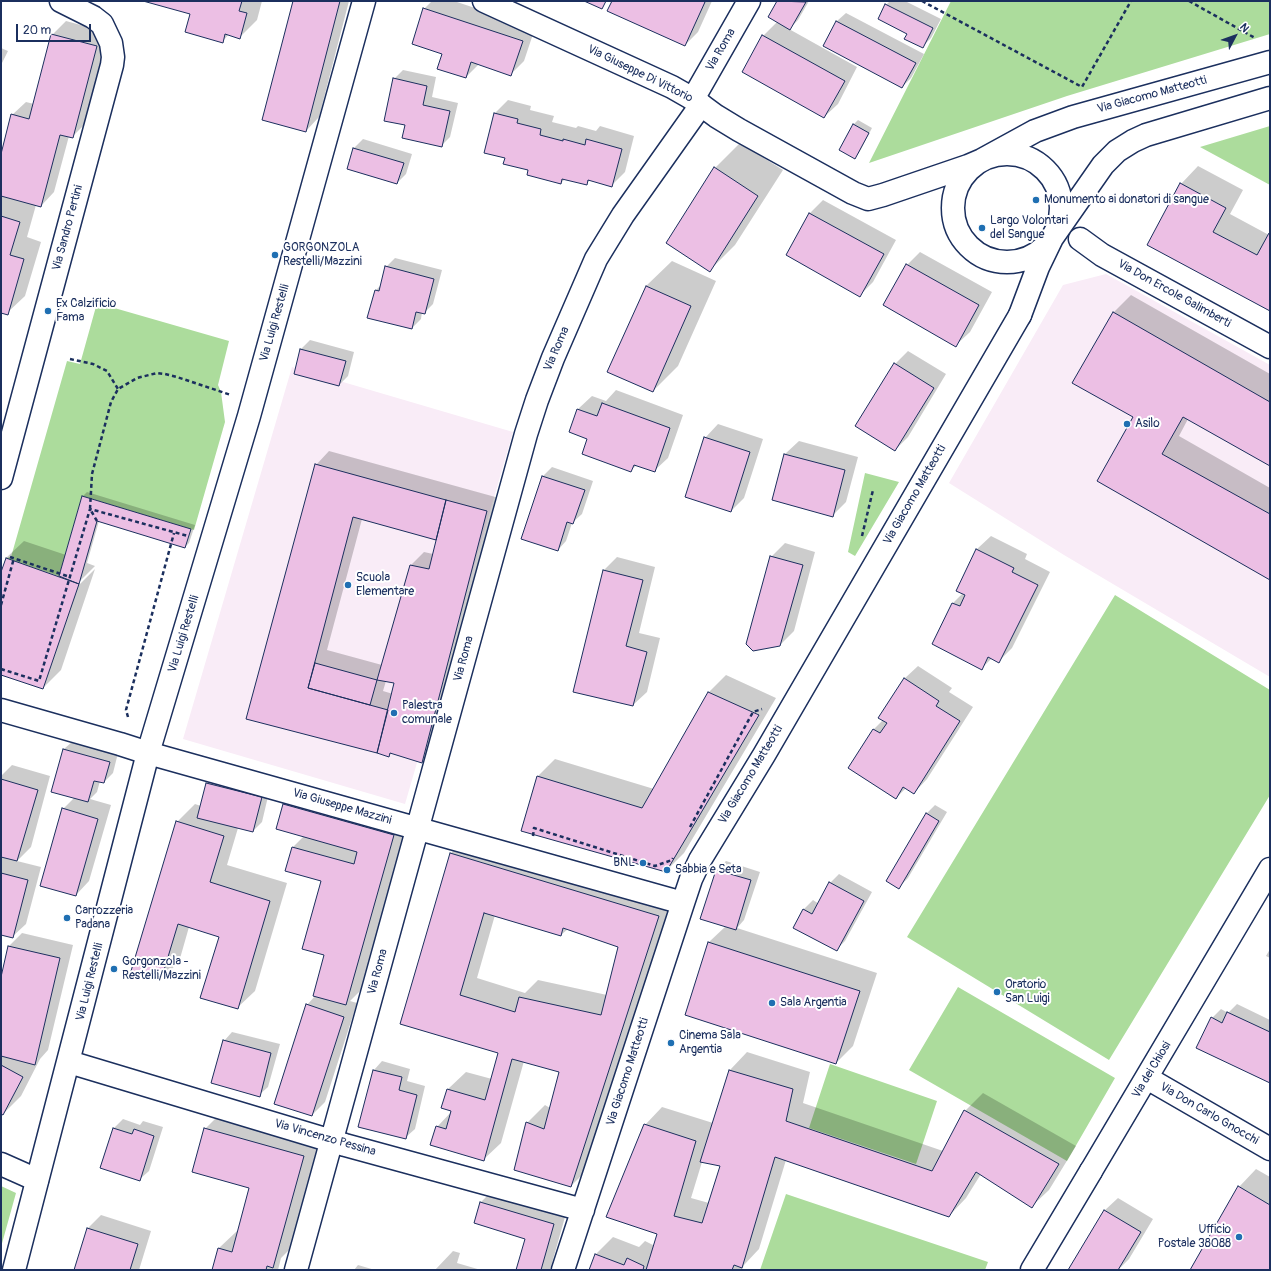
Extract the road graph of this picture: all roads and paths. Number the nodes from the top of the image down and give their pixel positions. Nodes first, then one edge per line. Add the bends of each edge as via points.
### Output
1 (61, 1) edge
2 (364, 1) edge
3 (484, 1) edge
4 (749, 1) edge
5 (922, 1) edge
6 (1131, 1) edge
7 (1189, 1) edge
8 (1255, 38) dead end
9 (1270, 62) edge
10 (1270, 98) edge
11 (697, 102) junction
12 (982, 160) junction
13 (1052, 238) junction
14 (1080, 239) dead end
15 (1270, 347) edge
16 (70, 359) dead end
17 (118, 389) junction
18 (234, 396) dead end
19 (1, 478) edge
20 (874, 490) dead end
21 (90, 509) junction
22 (97, 521) dead end
23 (174, 533) junction
24 (189, 537) dead end
25 (865, 540) dead end
26 (10, 557) dead end
27 (14, 558) junction
28 (70, 577) junction
29 (1, 605) edge
30 (1, 669) edge
31 (766, 707) dead end
32 (1, 710) edge
33 (128, 716) dead end
34 (148, 753) junction
35 (417, 829) junction
36 (686, 833) dead end
37 (533, 834) dead end
38 (675, 853) dead end
39 (1270, 869) edge
40 (683, 904) junction
41 (69, 1062) junction
42 (1147, 1078) junction
43 (332, 1140) junction
44 (1270, 1149) edge
45 (1, 1164) edge
46 (37, 1180) junction
47 (582, 1210) junction
48 (14, 1270) edge
49 (296, 1270) edge
50 (563, 1270) edge
51 (1032, 1270) edge

1 - 19 street, Via Sandro Pertini via 102,24 111,43 112,65
2 - 34 street, Via Luigi Restelli via 249,416
3 - 11 street, Via Giuseppe Di Vittorio via 639,71
4 - 11 street, Via Roma
5 - 6 path via 1082,87
7 - 8 path
9 - 12 street, Via Giacomo Matteotti via 1088,112 1035,132
10 - 13 street via 1146,135 1123,147 1103,165
11 - 12 street, Via Giuseppe Di Vittorio via 727,123 864,198 873,198 942,176
11 - 35 street, Via Roma via 596,259 545,377 526,434
12 - 13 street via 994,155 1014,154 1033,160 1046,170 1056,184 1061,200 1060,219
12 - 13 street via 964,174 954,198 956,224 967,244 981,255 1012,262 1036,253
13 - 40 street, Via Giacomo Matteotti via 1046,247 1020,315 706,850 691,879
14 - 15 street, Via Don Ercole Galimberti via 1102,255
16 - 17 path via 93,364 107,371
17 - 18 path via 137,378 157,373
17 - 21 path via 111,402 92,474
20 - 25 path via 861,538
21 - 22 path
21 - 23 path
21 - 28 path
23 - 24 path
23 - 33 path via 126,710
26 - 27 path
27 - 28 path
27 - 29 path
28 - 30 path via 40,681
31 - 36 path via 753,712
32 - 34 street, Via Giuseppe Mazzini
34 - 35 street, Via Giuseppe Mazzini
34 - 41 street, Via Luigi Restelli
35 - 40 street, Via Giuseppe Mazzini
35 - 43 street, Via Roma
37 - 38 path via 534,828 655,866 672,860
39 - 42 street, Via dei Chiosi
40 - 47 street, Via Giacomo Matteotti
41 - 43 street, Via Vincenzo Pessina
41 - 46 street, Via Luigi Restelli
42 - 44 street, Via Don Carlo Gnocchi
42 - 51 street, Via dei Chiosi
43 - 47 street, Via Vincenzo Pessina
43 - 49 street, Via Roma
45 - 46 street
46 - 48 street, Via Luigi Restelli
47 - 50 street, Via Giacomo Matteotti

